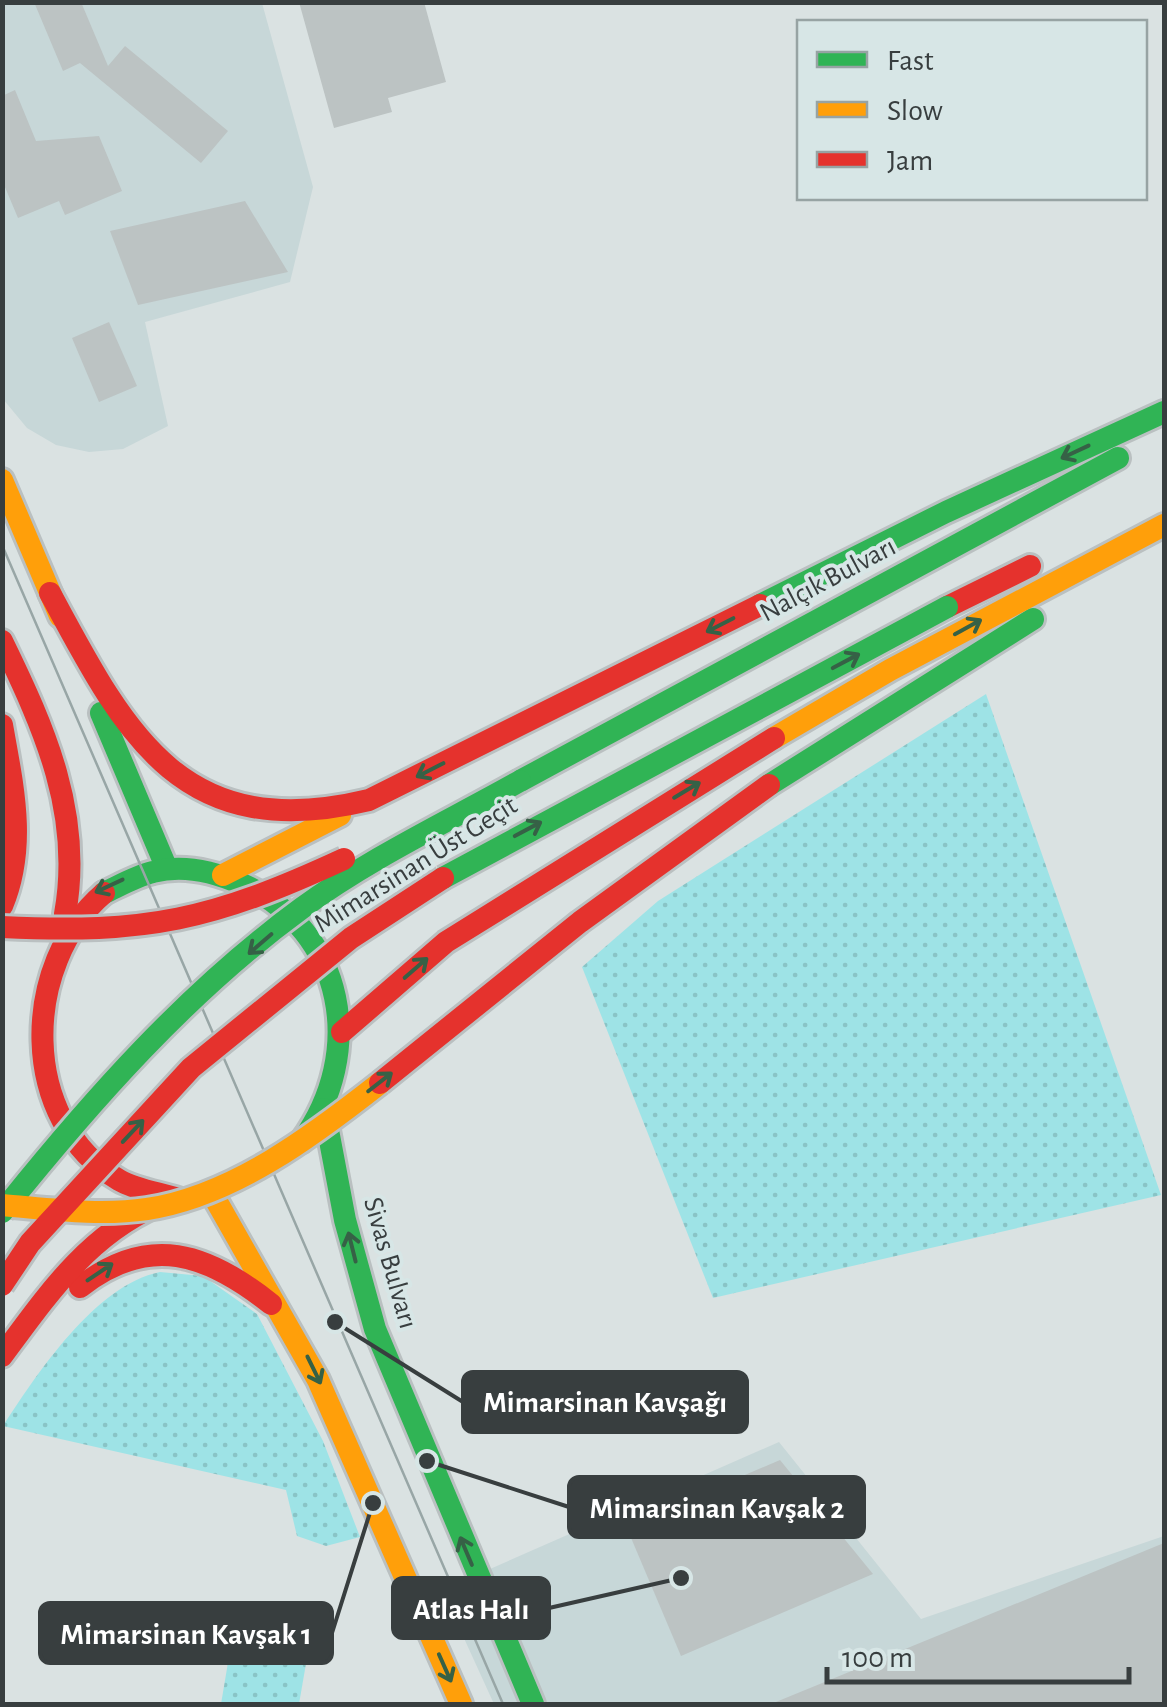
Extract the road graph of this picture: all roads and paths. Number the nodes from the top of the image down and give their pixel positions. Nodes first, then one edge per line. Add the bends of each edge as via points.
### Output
1 (1164, 412) edge
2 (1164, 433) edge
3 (2, 480) edge
4 (1164, 524) edge
5 (1164, 536) edge
6 (1048, 556) dead end
7 (50, 592) junction
8 (2, 640) edge
9 (2, 725) edge
10 (520, 781) junction
11 (369, 800) junction
12 (166, 869) junction
13 (223, 875) junction
14 (2, 906) edge
15 (64, 914) junction
16 (2, 927) edge
17 (32, 958) dead end
18 (342, 1032) junction
19 (324, 1109) junction
20 (33, 1113) dead end
21 (213, 1195) junction
22 (178, 1199) junction
23 (2, 1204) edge
24 (2, 1212) edge
25 (2, 1285) edge
26 (295, 1331) junction
27 (2, 1358) edge
28 (461, 1704) edge
29 (533, 1704) edge

1 -> 11 highway via 946,512
2 - 10 highway, Nalçık Bulvarı
3 - 7 highway
18 -> 4 highway via 446,942 642,817 890,670
23 -> 5 highway, bridge via 105,1212 187,1199 276,1157 769,785
25 -> 6 highway, Mimarsinan Üst Geçit, bridge via 30,1243 192,1068 351,938 474,858
7 - 11 highway via 116,714 153,757 186,782 228,801 279,811
7 - 12 highway
8 - 15 highway via 32,704 68,812 73,874
9 - 14 highway via 17,841
10 - 16 highway, bridge via 266,894 187,920 115,928
10 -> 24 highway, Mimarsinan Üst Geçit, bridge via 303,908 197,998 48,1154
11 - 13 highway
12 - 13 highway
12 -> 15 highway via 112,883
13 - 18 highway via 262,892 320,951 336,990
15 - 17 highway
18 - 19 highway
19 - 21 highway via 276,1166
29 -> 19 highway, Sivas Bulvarı via 375,1328
20 - 22 highway via 53,1142 109,1184
21 - 22 highway
21 - 26 highway
22 - 27 highway via 131,1214 59,1278
27 -> 26 highway via 90,1276 142,1255 221,1266
26 -> 28 highway

